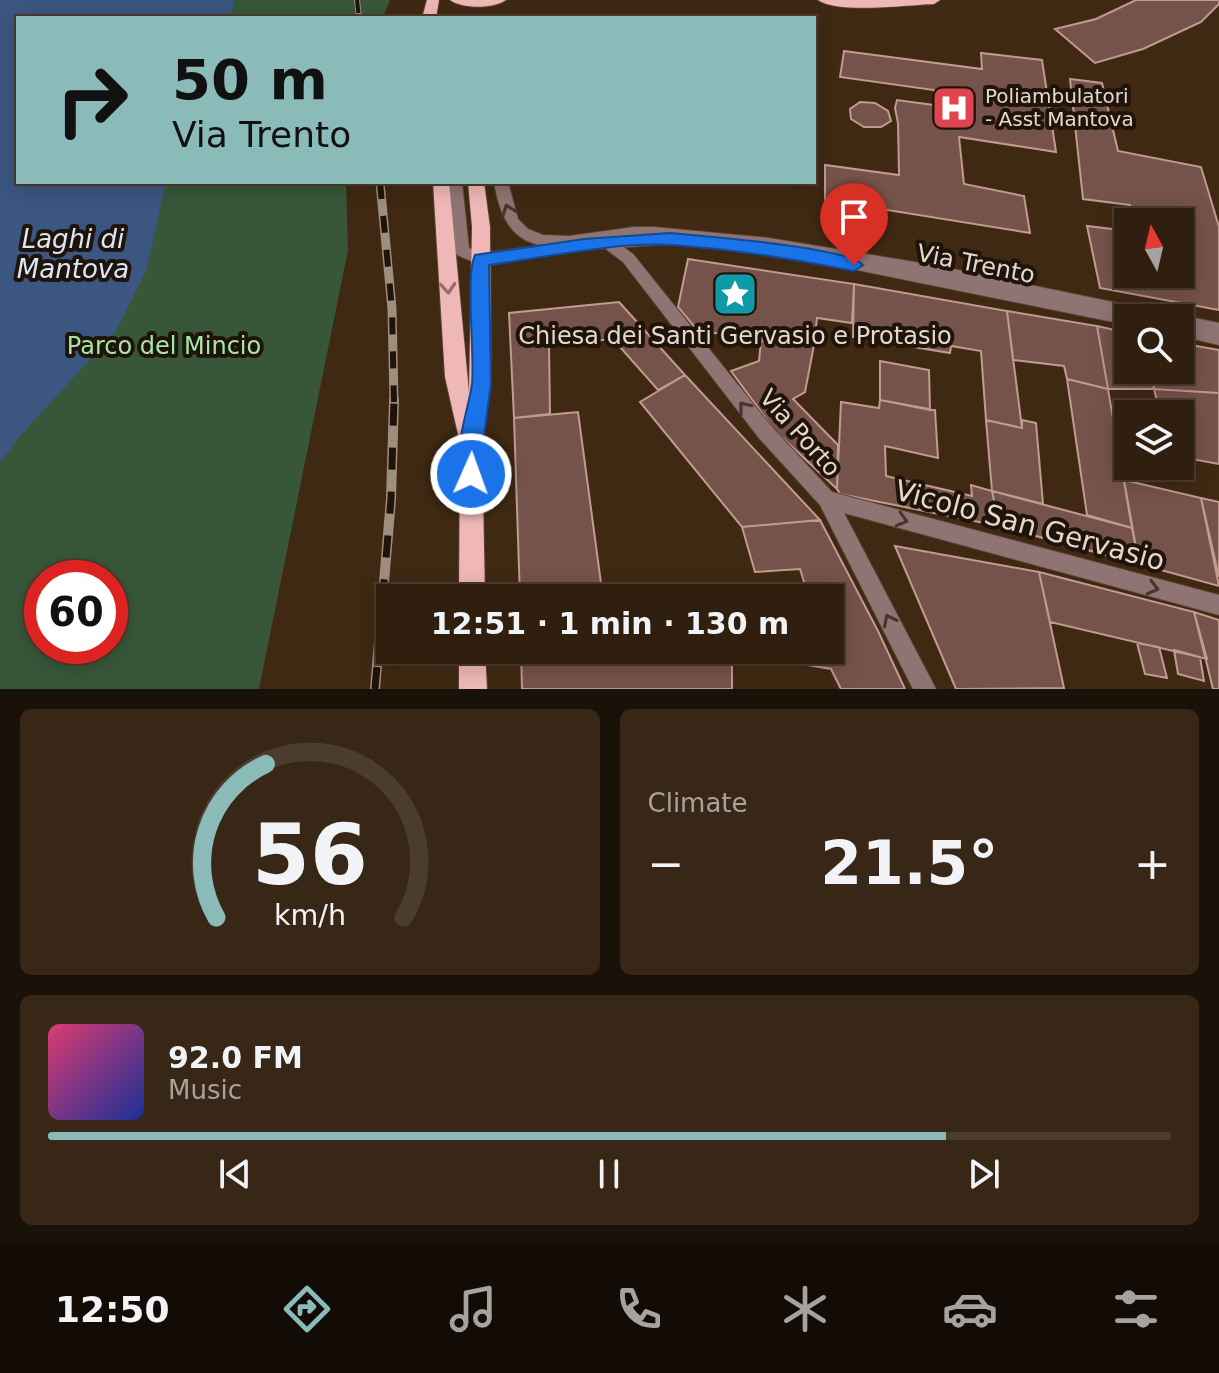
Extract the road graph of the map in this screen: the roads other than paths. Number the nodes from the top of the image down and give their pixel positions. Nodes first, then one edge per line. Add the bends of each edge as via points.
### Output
1 (456, 0) edge
2 (498, 0) edge
3 (824, 0) edge
4 (934, 0) edge
5 (475, 16) edge
6 (441, 184) edge
7 (455, 184) edge
8 (476, 184) edge
9 (501, 184) edge
10 (605, 240) junction
11 (481, 259) junction
12 (1114, 308) edge
13 (1114, 316) edge
14 (1194, 324) edge
15 (1219, 329) edge
16 (1194, 333) edge
17 (1219, 338) edge
18 (471, 443) junction
19 (827, 499) junction
20 (472, 584) edge
21 (1219, 605) edge
22 (472, 664) edge
23 (473, 689) edge
24 (925, 689) edge

1 - 2 main road
2 - 5 main road
3 - 4 main road
6 -> 18 main road via 455,377
7 - 11 street via 462,251
8 - 11 main road
10 -> 9 street, Via Trento via 555,240 523,233 508,216
10 - 11 street, Via Trento
10 - 12 street, Via Trento via 670,232 793,245
10 - 13 street, Via Trento via 670,239 793,252
19 -> 10 street, Via Porto via 765,432 628,258
11 - 18 main road via 481,383
14 - 15 street
16 - 17 street
18 - 20 main road
19 -> 21 street, Vicolo San Gervasio
24 -> 19 street, Via Porto
22 - 23 main road

